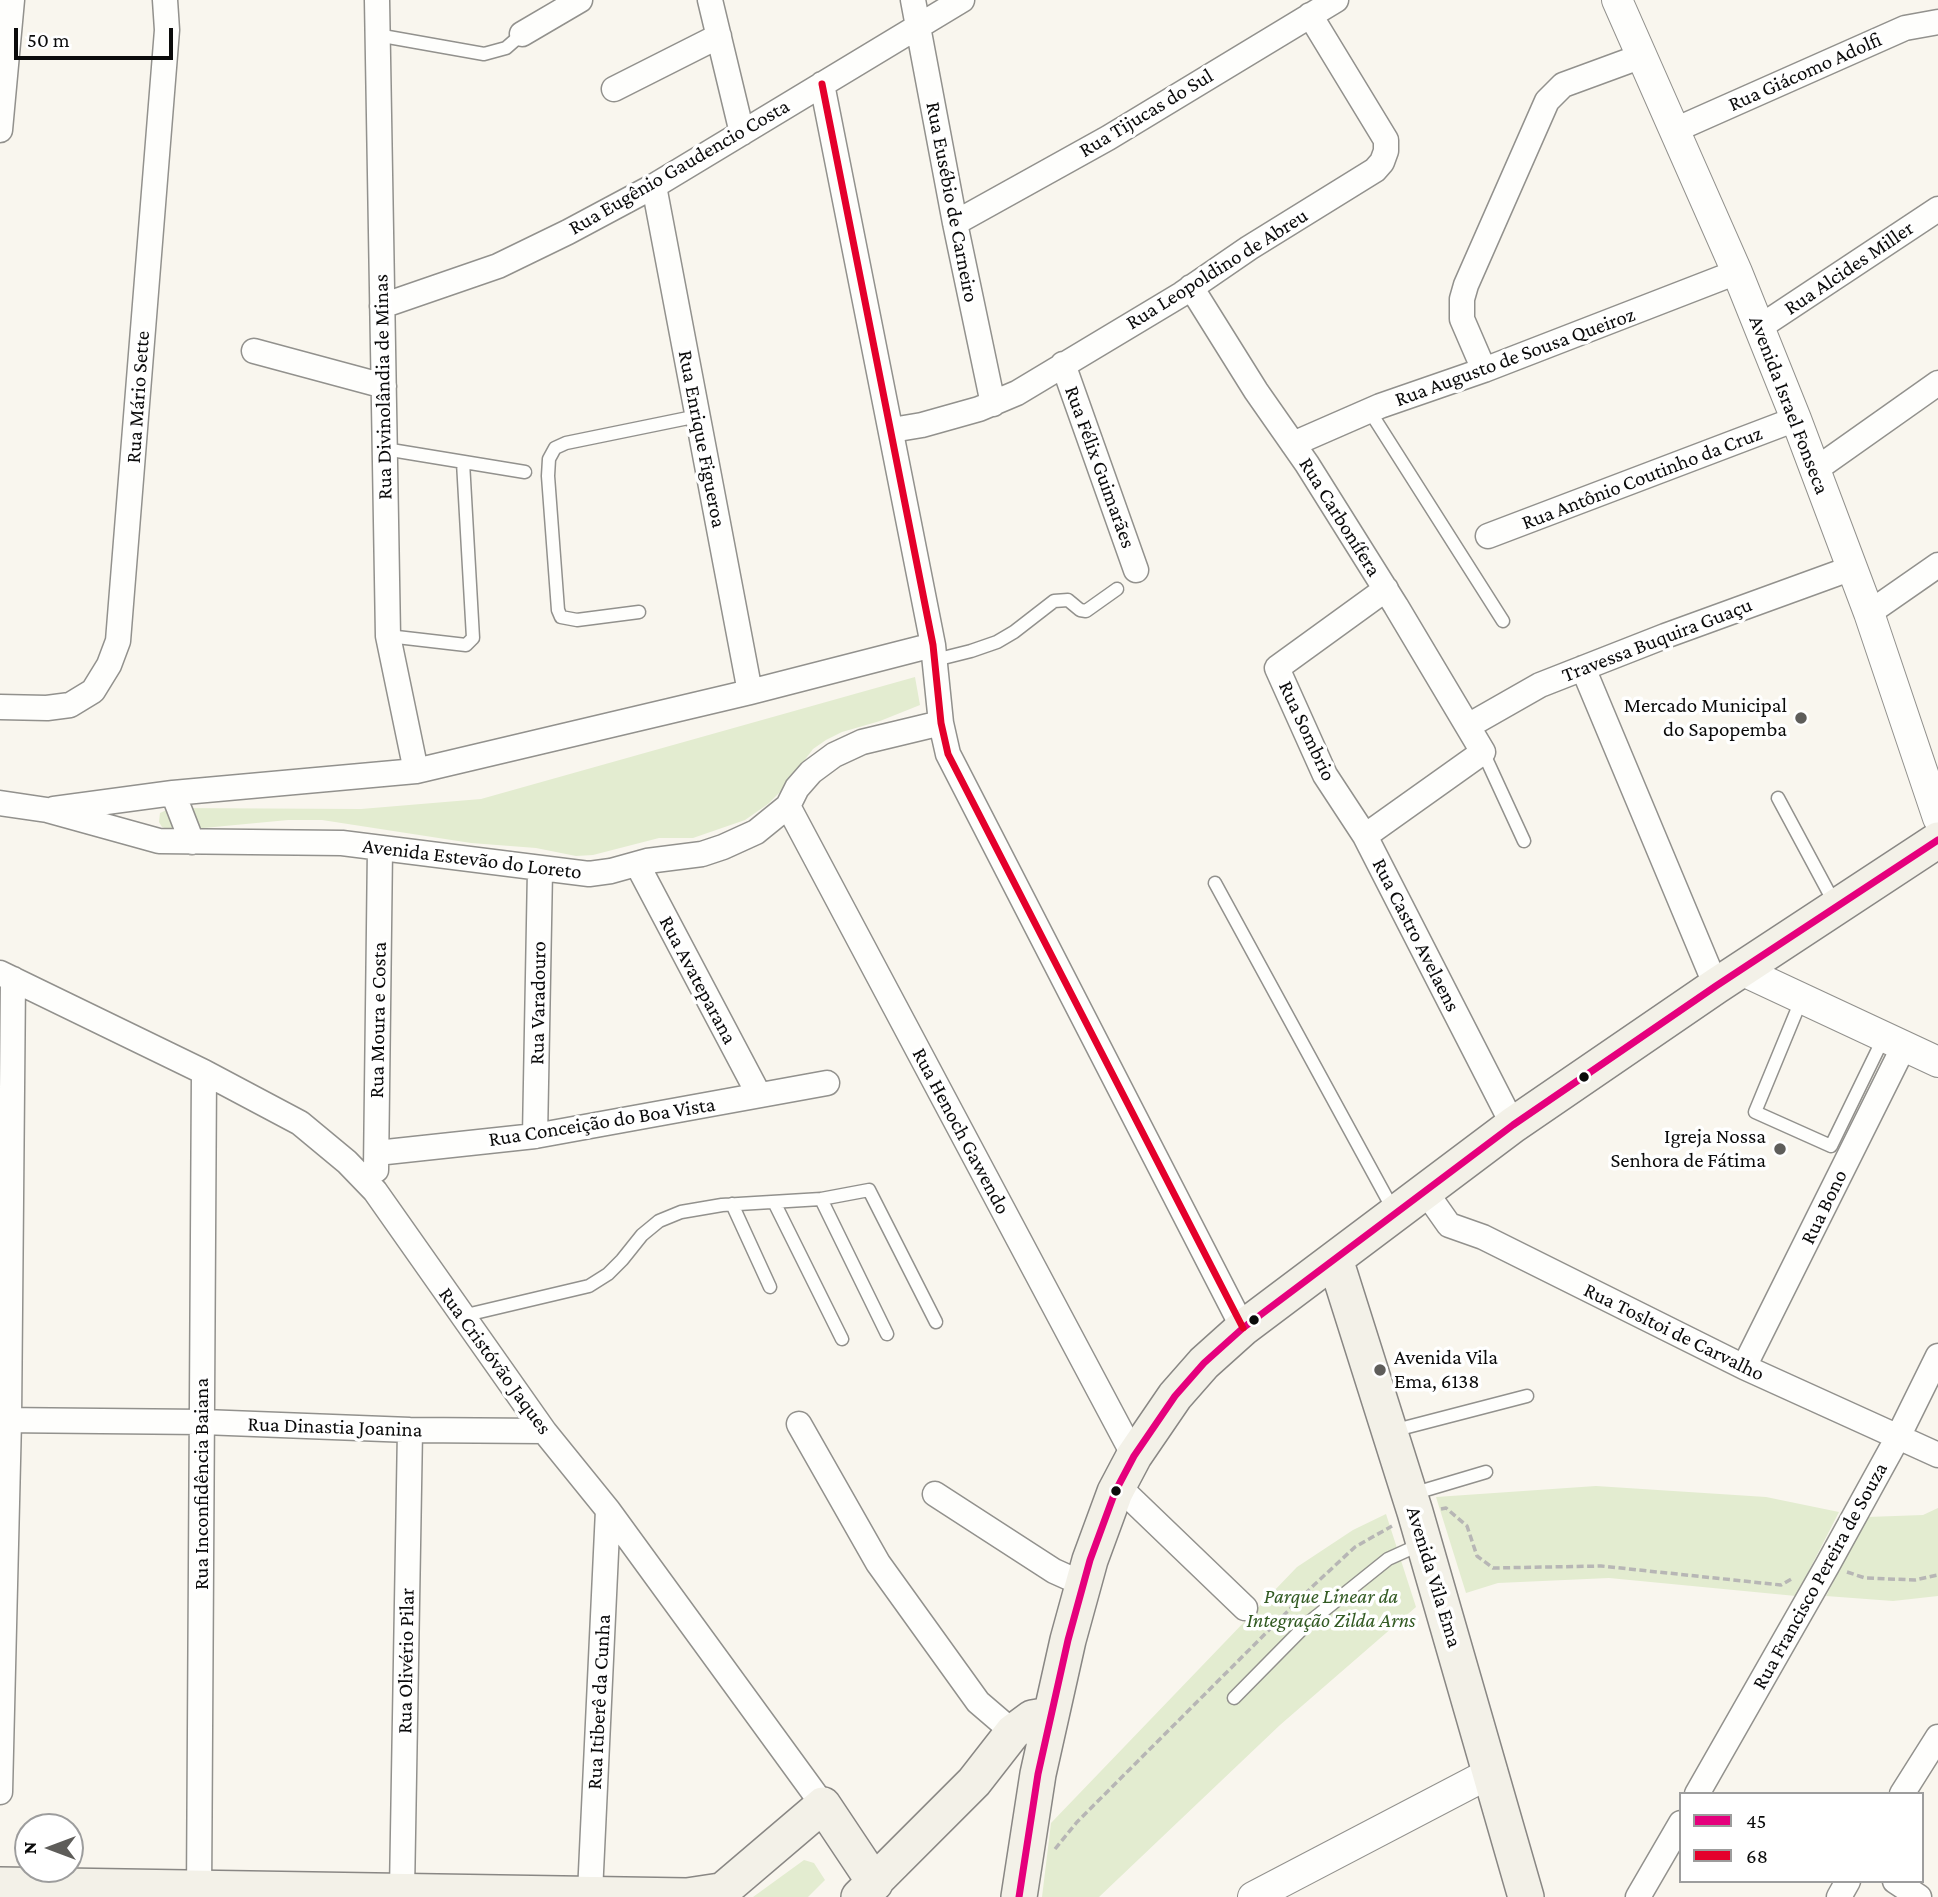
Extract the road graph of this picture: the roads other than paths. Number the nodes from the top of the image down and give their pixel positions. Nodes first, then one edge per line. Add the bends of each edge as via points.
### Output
1 (12, 0) edge
2 (165, 0) edge
3 (377, 0) edge
4 (580, 0) edge
5 (710, 0) edge
6 (913, 0) edge
7 (962, 0) edge
8 (1336, 0) edge
9 (1617, 0) edge
10 (1310, 15) junction
11 (1938, 22) edge
12 (918, 26) junction
13 (522, 34) joint
14 (377, 35) junction
15 (719, 36) junction
16 (1642, 56) junction
17 (822, 84) junction
18 (614, 89) dead end
19 (0, 130) edge
20 (1675, 130) junction
21 (742, 133) junction
22 (654, 186) junction
23 (1938, 209) edge
24 (955, 223) junction
25 (1737, 272) junction
26 (1191, 287) junction
27 (382, 306) junction
28 (1760, 327) junction
29 (254, 351) dead end
30 (1063, 364) junction
31 (1484, 370) junction
32 (1938, 383) edge
33 (384, 386) junction
34 (993, 404) junction
35 (1369, 410) junction
36 (698, 416) junction
37 (1796, 419) junction
38 (892, 430) junction
39 (1293, 444) junction
40 (385, 449) junction
41 (463, 462) junction
42 (1815, 470) junction
43 (525, 472) dead end
44 (1488, 536) dead end
45 (1938, 565) edge
46 (1852, 568) junction
47 (1136, 570) dead end
48 (1117, 589) dead end
49 (1386, 589) junction
50 (639, 612) dead end
51 (1869, 612) junction
52 (1503, 621) dead end
53 (388, 636) junction
54 (934, 652) junction
55 (1583, 668) junction
56 (750, 692) junction
57 (0, 707) edge
58 (941, 723) junction
59 (1468, 726) junction
60 (1483, 752) junction
61 (415, 771) junction
62 (173, 793) junction
63 (1778, 798) dead end
64 (0, 803) edge
65 (788, 806) junction
66 (47, 810) junction
67 (1938, 818) edge
68 (1365, 836) junction
69 (1938, 839) edge
70 (1524, 841) dead end
71 (192, 842) junction
72 (380, 848) junction
73 (637, 864) junction
74 (540, 870) junction
75 (1215, 883) dead end
76 (1836, 907) junction
77 (7, 976) edge
78 (1728, 978) junction
79 (1803, 998) junction
80 (1894, 1042) junction
81 (1938, 1062) edge
82 (204, 1072) junction
83 (827, 1083) dead end
84 (759, 1095) junction
85 (1513, 1125) junction
86 (535, 1136) junction
87 (1840, 1150) junction
88 (377, 1153) junction
89 (375, 1191) junction
90 (1425, 1191) junction
91 (821, 1199) junction
92 (774, 1202) junction
93 (732, 1204) junction
94 (1395, 1213) junction
95 (1335, 1259) junction
96 (770, 1287) dead end
97 (462, 1317) junction
98 (936, 1322) dead end
99 (1243, 1328) junction
100 (887, 1334) dead end
101 (842, 1339) dead end
102 (1938, 1356) edge
103 (1745, 1367) junction
104 (1527, 1396) dead end
105 (4, 1420) edge
106 (203, 1422) junction
107 (799, 1424) dead end
108 (410, 1430) junction
109 (544, 1431) junction
110 (1390, 1432) junction
111 (1898, 1437) junction
112 (1938, 1455) edge
113 (1126, 1471) junction
114 (1486, 1472) dead end
115 (935, 1494) dead end
116 (1410, 1495) junction
117 (608, 1510) junction
118 (1424, 1542) junction
119 (1083, 1584) junction
120 (1245, 1608) dead end
121 (1234, 1698) dead end
122 (1050, 1715) junction
123 (1013, 1732) junction
124 (1938, 1737) edge
125 (1492, 1772) junction
126 (1038, 1774) junction
127 (974, 1782) junction
128 (0, 1792) edge
129 (1698, 1792) edge
130 (1903, 1792) edge
131 (823, 1805) junction
132 (1679, 1826) edge
133 (1898, 1883) edge
134 (0, 1885) edge
135 (867, 1890) edge
136 (402, 1891) junction
137 (200, 1892) edge
138 (590, 1893) junction
139 (718, 1894) edge
140 (1019, 1897) edge
141 (1253, 1897) edge
142 (1527, 1897) edge
143 (1638, 1897) edge
144 (1919, 1897) edge

1 - 19 street
2 - 57 street, Rua Mário Sette via 167,30 118,641 93,691 70,705
3 - 14 street, Rua Divinolândia de Minas
4 - 13 street
5 - 15 street
6 - 12 street, Rua Eusébio de Carneiro
7 - 12 street, Rua Eugênio Gaudencio Costa
8 - 10 street, Rua Tijucas do Sul
9 - 16 street, Avenida Israel Fonseca
10 - 24 street, Rua Tijucas do Sul via 1108,138
10 - 26 street, Rua Leopoldino de Abreu via 1386,140 1382,162
11 - 20 street, Rua Giácomo Adolfi via 1905,28
12 - 17 street, Rua Eugênio Gaudencio Costa
12 - 24 street, Rua Eusébio de Carneiro
13 - 14 lane via 506,48 484,54
14 - 27 street, Rua Divinolândia de Minas
15 - 18 street
15 - 21 street
16 - 20 street, Avenida Israel Fonseca
16 - 31 street via 1563,85 1547,101 1462,299 1462,319
17 - 21 street, Rua Eugênio Gaudencio Costa
17 - 38 street
20 - 25 street, Avenida Israel Fonseca
21 - 22 street, Rua Eugênio Gaudencio Costa
22 - 27 street, Rua Eugênio Gaudencio Costa via 498,266
22 - 36 street, Rua Enrique Figueroa
23 - 28 street, Rua Alcides Miller
24 - 34 street, Rua Eusébio de Carneiro
25 - 28 street, Avenida Israel Fonseca
25 - 31 street, Rua Augusto de Sousa Queiroz
26 - 30 street, Rua Leopoldino de Abreu
26 - 39 street, Rua Carbonífera
27 - 33 street, Rua Divinolândia de Minas
28 - 37 street, Avenida Israel Fonseca
29 - 33 street
30 - 34 street, Rua Leopoldino de Abreu
30 - 47 street, Rua Félix Guimarães
31 - 35 street, Rua Augusto de Sousa Queiroz
32 - 42 street
33 - 40 street, Rua Divinolândia de Minas
34 - 38 street, Rua Leopoldino de Abreu
35 - 39 street, Rua Augusto de Sousa Queiroz
35 - 52 lane
36 - 50 lane via 566,443 555,448 550,459 561,617 578,620
36 - 56 street, Rua Enrique Figueroa
37 - 42 street, Avenida Israel Fonseca
37 - 44 street, Rua Antônio Coutinho da Cruz
38 - 54 street
39 - 49 street, Rua Carbonífera
40 - 41 lane
40 - 53 street, Rua Divinolândia de Minas
41 - 43 lane
41 - 53 lane via 473,638 466,645
42 - 46 street, Avenida Israel Fonseca
45 - 51 street
46 - 51 street, Avenida Israel Fonseca
46 - 55 street, Travessa Buquira Guaçu
48 - 54 lane via 1086,611 1068,600 1054,601 1014,632 971,651
49 - 59 street, Rua Carbonífera
49 - 68 street, Rua Sombrio via 1277,668 1325,775
51 - 67 street, Avenida Israel Fonseca
53 - 61 street, Rua Divinolândia de Minas
54 - 56 street, Avenida Estevão do Loreto
54 - 58 street
55 - 59 street, Travessa Buquira Guaçu via 1540,685
55 - 78 street
56 - 61 street, Avenida Estevão do Loreto
58 - 65 street, Avenida Estevão do Loreto via 862,742 834,755 811,772
58 - 99 street via 948,754
59 - 60 street, Rua Carbonífera
60 - 68 street, Rua Castro Avelaens
60 - 70 lane
61 - 62 street, Avenida Estevão do Loreto
62 - 66 street, Avenida Estevão do Loreto
62 - 71 street
63 - 76 lane
64 - 66 street, Avenida Estevão do Loreto
65 - 73 street, Avenida Estevão do Loreto via 756,832 723,847
65 - 113 street, Rua Henoch Gawendo
66 - 71 street, Avenida Estevão do Loreto via 159,841
68 - 85 street, Rua Castro Avelaens
69 - 76 main road
71 - 72 street, Avenida Estevão do Loreto via 316,842
72 - 74 street, Avenida Estevão do Loreto
72 - 88 street, Rua Moura e Costa
73 - 74 street, Avenida Estevão do Loreto via 589,874
73 - 84 street, Rua Avateparana
74 - 86 street, Rua Varadouro
75 - 94 lane
76 - 78 main road
77 - 82 street, Rua Cristóvão Jaques
77 - 105 street
78 - 79 street
78 - 85 main road
79 - 80 street
79 - 87 lane via 1755,1112
80 - 81 street
80 - 87 street, Rua Bono
82 - 89 street, Rua Cristóvão Jaques via 300,1123
82 - 106 street, Rua Inconfidência Baiana
83 - 84 street, Rua Conceição do Boa Vista
84 - 86 street, Rua Conceição do Boa Vista
85 - 90 main road
86 - 88 street, Rua Conceição do Boa Vista
87 - 103 street, Rua Bono
88 - 89 street, Rua Moura e Costa
89 - 97 street, Rua Cristóvão Jaques
90 - 94 main road
90 - 103 street, Rua Tosltoi de Carvalho via 1449,1225 1483,1237
91 - 92 lane
91 - 98 lane via 869,1191
91 - 100 lane
92 - 93 lane
92 - 101 lane
93 - 96 lane
93 - 97 lane via 681,1212 659,1221 608,1274 589,1286
94 - 95 main road
95 - 99 main road
95 - 110 main road, Avenida Vila Ema
97 - 109 street, Rua Cristóvão Jaques
99 - 113 main road via 1175,1396
102 - 111 street, Rua Francisco Pereira de Souza
103 - 111 street, Rua Tosltoi de Carvalho
104 - 110 lane
105 - 106 street, Rua Dinastia Joanina
105 - 128 street
106 - 108 street, Rua Dinastia Joanina
106 - 137 street, Rua Inconfidência Baiana
107 - 123 street via 877,1563 978,1702
108 - 109 street, Rua Dinastia Joanina
108 - 136 street, Rua Olivério Pilar
109 - 117 street, Rua Cristóvão Jaques
110 - 116 main road, Avenida Vila Ema
111 - 112 street, Rua Tosltoi de Carvalho
111 - 129 street, Rua Francisco Pereira de Souza
113 - 119 main road
113 - 120 street, Rua Henoch Gawendo
114 - 116 lane
115 - 119 street
116 - 118 main road, Avenida Vila Ema
117 - 131 street, Rua Cristóvão Jaques
117 - 138 street, Rua Itiberê da Cunha
118 - 121 lane via 1388,1559 1307,1624
118 - 125 main road, Avenida Vila Ema
119 - 122 main road
122 - 123 main road via 1032,1718
122 - 126 main road
123 - 127 main road
124 - 130 street
125 - 141 street
125 - 142 main road, Avenida Vila Ema
126 - 127 main road via 1016,1769
126 - 140 main road
127 - 135 main road
131 - 135 main road, Rua Cristóvão Jaques
131 - 139 main road
132 - 143 street
133 - 144 street
134 - 137 main road
136 - 137 main road
136 - 138 main road
138 - 139 main road

